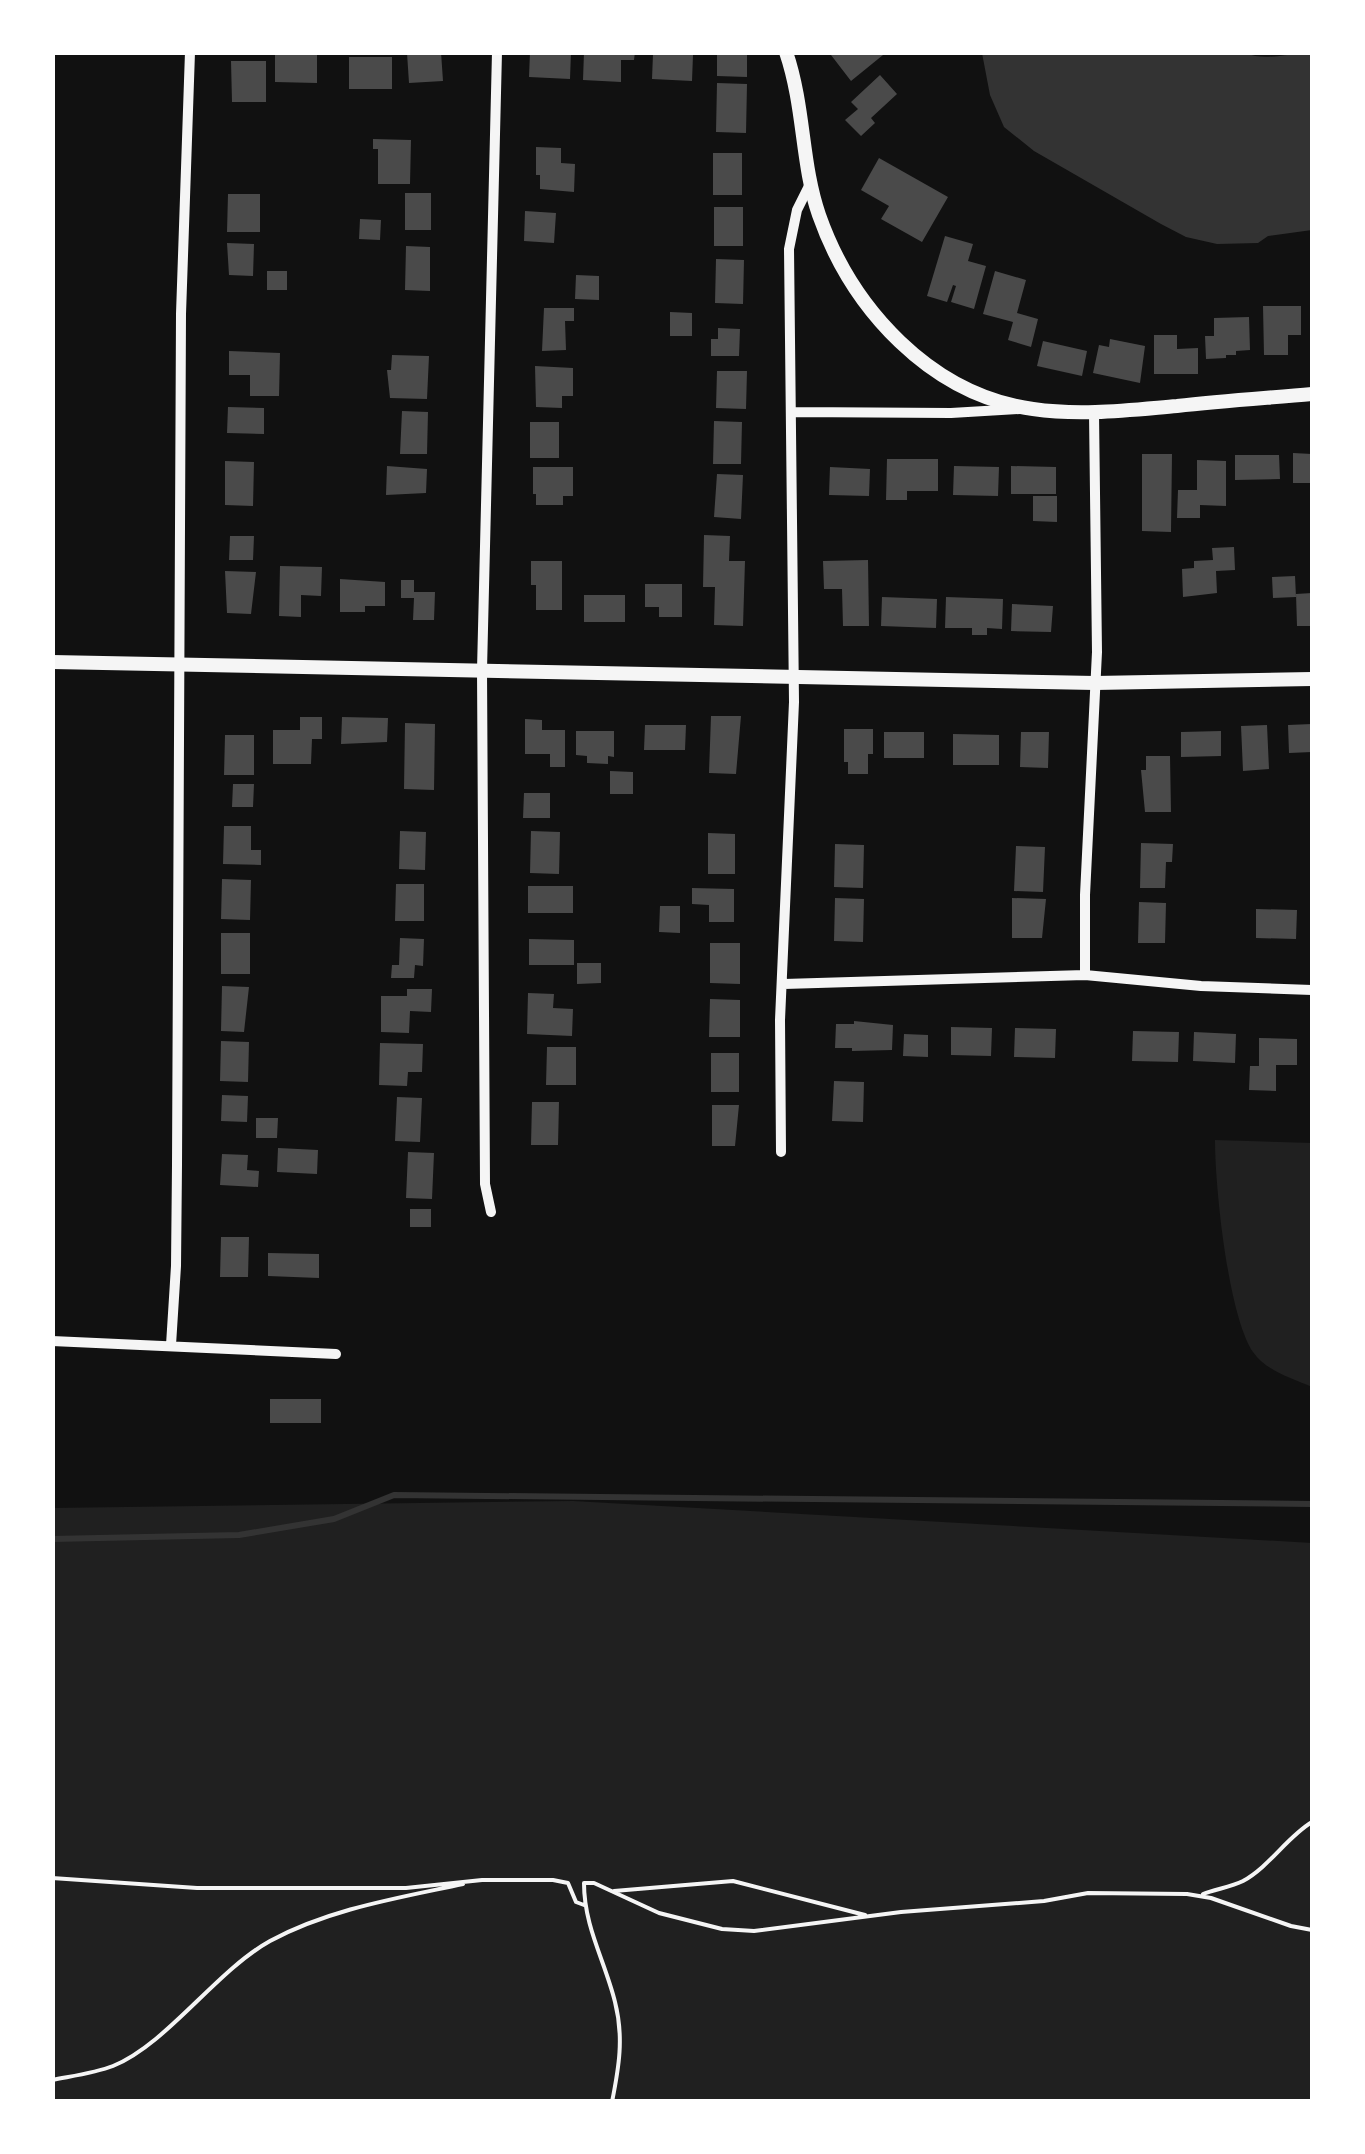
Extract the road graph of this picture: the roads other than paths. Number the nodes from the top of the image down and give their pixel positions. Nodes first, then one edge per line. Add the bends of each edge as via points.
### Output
1 (190, 52) edge
2 (497, 52) edge
3 (786, 52) edge
4 (810, 183) junction
5 (1312, 394) edge
6 (1031, 409) junction
7 (793, 412) junction
8 (1094, 413) junction
9 (52, 662) edge
10 (179, 664) junction
11 (482, 670) junction
12 (793, 679) junction
13 (1312, 679) edge
14 (1096, 684) junction
15 (1085, 975) junction
16 (784, 984) junction
17 (1312, 990) edge
18 (780, 1152) dead end
19 (492, 1212) dead end
20 (52, 1341) edge
21 (171, 1344) junction
22 (336, 1354) dead end

1 - 10 street
2 - 11 street
3 - 4 street
4 - 6 street via 834,252 892,335 964,387
4 - 7 street via 790,249
5 - 8 street
6 - 7 street
6 - 8 street
7 - 12 street
8 - 14 street
9 - 10 street
10 - 11 street
10 - 21 street
11 - 12 street
11 - 19 street via 485,1184
12 - 14 street
12 - 16 street
13 - 14 street
14 - 15 street
15 - 16 street
15 - 17 street
16 - 18 street
20 - 21 street
21 - 22 street

